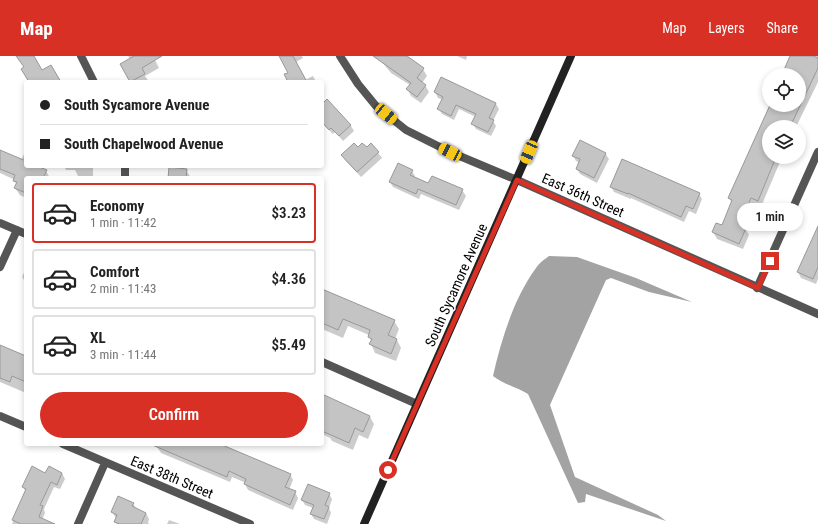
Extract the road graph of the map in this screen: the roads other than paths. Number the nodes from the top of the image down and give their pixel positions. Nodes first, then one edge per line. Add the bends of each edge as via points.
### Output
1 (81, 56) edge
2 (340, 56) edge
3 (571, 56) edge
4 (93, 80) edge
5 (818, 152) edge
6 (517, 180) junction
7 (0, 223) edge
8 (17, 230) junction
9 (24, 233) edge
10 (0, 267) edge
11 (758, 288) junction
12 (818, 314) edge
13 (324, 363) edge
14 (417, 404) junction
15 (0, 416) edge
16 (24, 426) edge
17 (67, 446) edge
18 (105, 463) junction
19 (78, 524) edge
20 (250, 524) edge
21 (364, 524) edge

1 - 4 street
2 - 6 street, East 36th Street via 376,106 406,130
3 - 6 main road, South Sycamore Avenue
5 - 11 street
6 - 11 street, East 36th Street
6 - 14 main road, South Sycamore Avenue
7 - 8 street
8 - 9 street
8 - 10 street
11 - 12 street, East 36th Street
13 - 14 street
14 - 21 main road, South Sycamore Avenue
15 - 16 street
17 - 18 street, East 38th Street
18 - 19 street
18 - 20 street, East 38th Street

